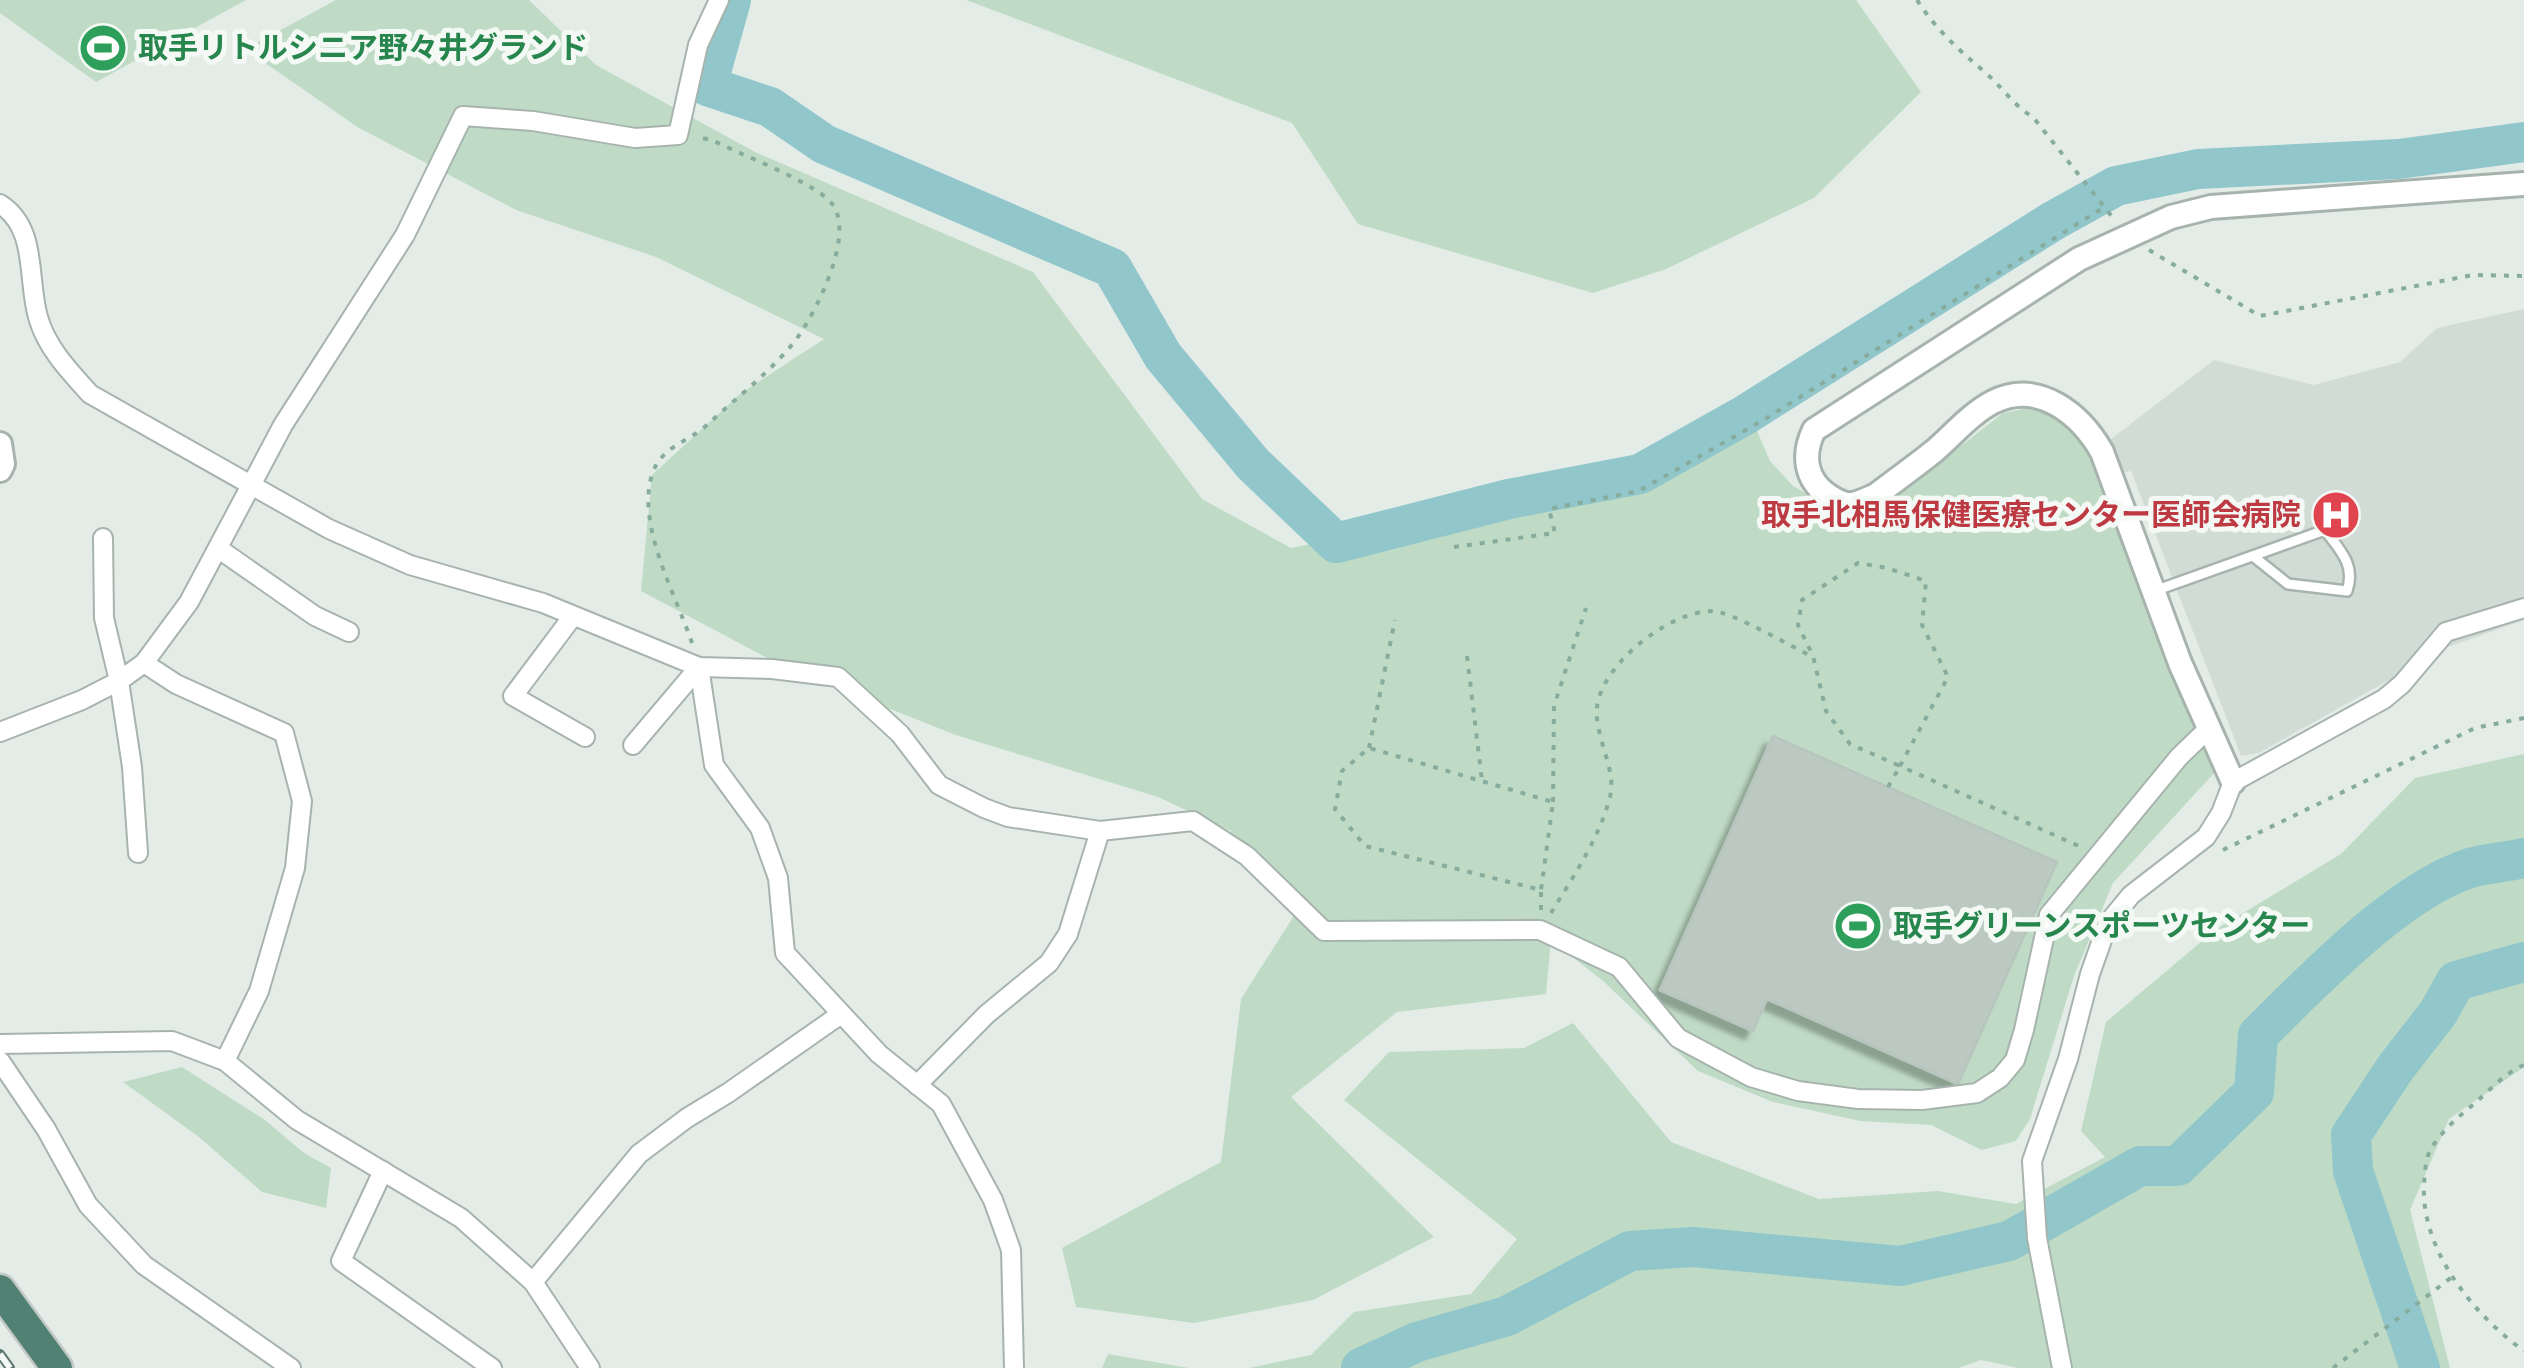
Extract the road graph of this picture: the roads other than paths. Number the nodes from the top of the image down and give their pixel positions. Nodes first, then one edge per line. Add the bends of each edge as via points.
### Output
1 (720, 0) edge
2 (2524, 184) edge
3 (0, 204) edge
4 (0, 444) edge
5 (0, 470) edge
6 (254, 486) junction
7 (102, 538) dead end
8 (218, 549) junction
9 (2253, 556) junction
10 (2154, 591) junction
11 (2524, 608) edge
12 (573, 616) junction
13 (350, 632) dead end
14 (144, 663) junction
15 (699, 667) junction
16 (118, 682) junction
17 (2208, 729) junction
18 (0, 732) edge
19 (585, 737) dead end
20 (633, 744) dead end
21 (2233, 782) junction
22 (1100, 832) junction
23 (138, 853) dead end
24 (841, 1014) junction
25 (0, 1044) edge
26 (0, 1061) edge
27 (225, 1061) junction
28 (917, 1085) junction
29 (384, 1171) junction
30 (533, 1282) junction
31 (0, 1290) edge
32 (57, 1368) edge
33 (291, 1368) edge
34 (492, 1368) edge
35 (590, 1368) edge
36 (1014, 1368) edge
37 (2062, 1368) edge

1 - 6 street via 698,45 678,135 636,138 463,116 405,236 291,412
2 - 10 street via 2211,207 2170,217 2078,259 1814,430 1807,444 1814,485 1854,504 1876,495 1996,400 2050,400 2072,413 2102,452
3 - 6 street via 24,229 38,319 62,364 90,394
4 - 5 street
6 - 8 street
6 - 12 street via 410,565
7 - 16 street via 104,618
8 - 13 street
8 - 14 street via 190,602
9 - 9 lane via 2325,530 2352,578 2347,591 2288,584
9 - 10 lane
10 - 17 street
11 - 21 street via 2446,632 2384,699
12 - 15 street
12 - 19 street via 512,696
14 - 16 street
14 - 27 street via 284,733 302,800 295,868 259,991
15 - 20 street
15 - 22 street via 838,677 900,734 939,784 966,800 1008,817
15 - 24 street via 714,765 760,828 778,878 785,952
16 - 18 street
16 - 23 street
17 - 21 street
17 - 22 street via 2050,914 2015,1060 1977,1094 1922,1100 1798,1091 1751,1077 1678,1038 1619,967 1540,930 1324,931 1247,856 1193,821
21 - 37 street via 2206,837 2130,894 2108,924 2032,1161 2037,1238
22 - 28 street via 1068,934 1049,962
24 - 28 street
24 - 30 street via 639,1154
25 - 27 street via 172,1041
26 - 33 street via 88,1204 144,1265
27 - 29 street via 298,1120
28 - 36 street via 941,1104 993,1200 1010,1250
29 - 30 street via 461,1218
29 - 34 street via 341,1261
30 - 35 street
31 - 32 highway

